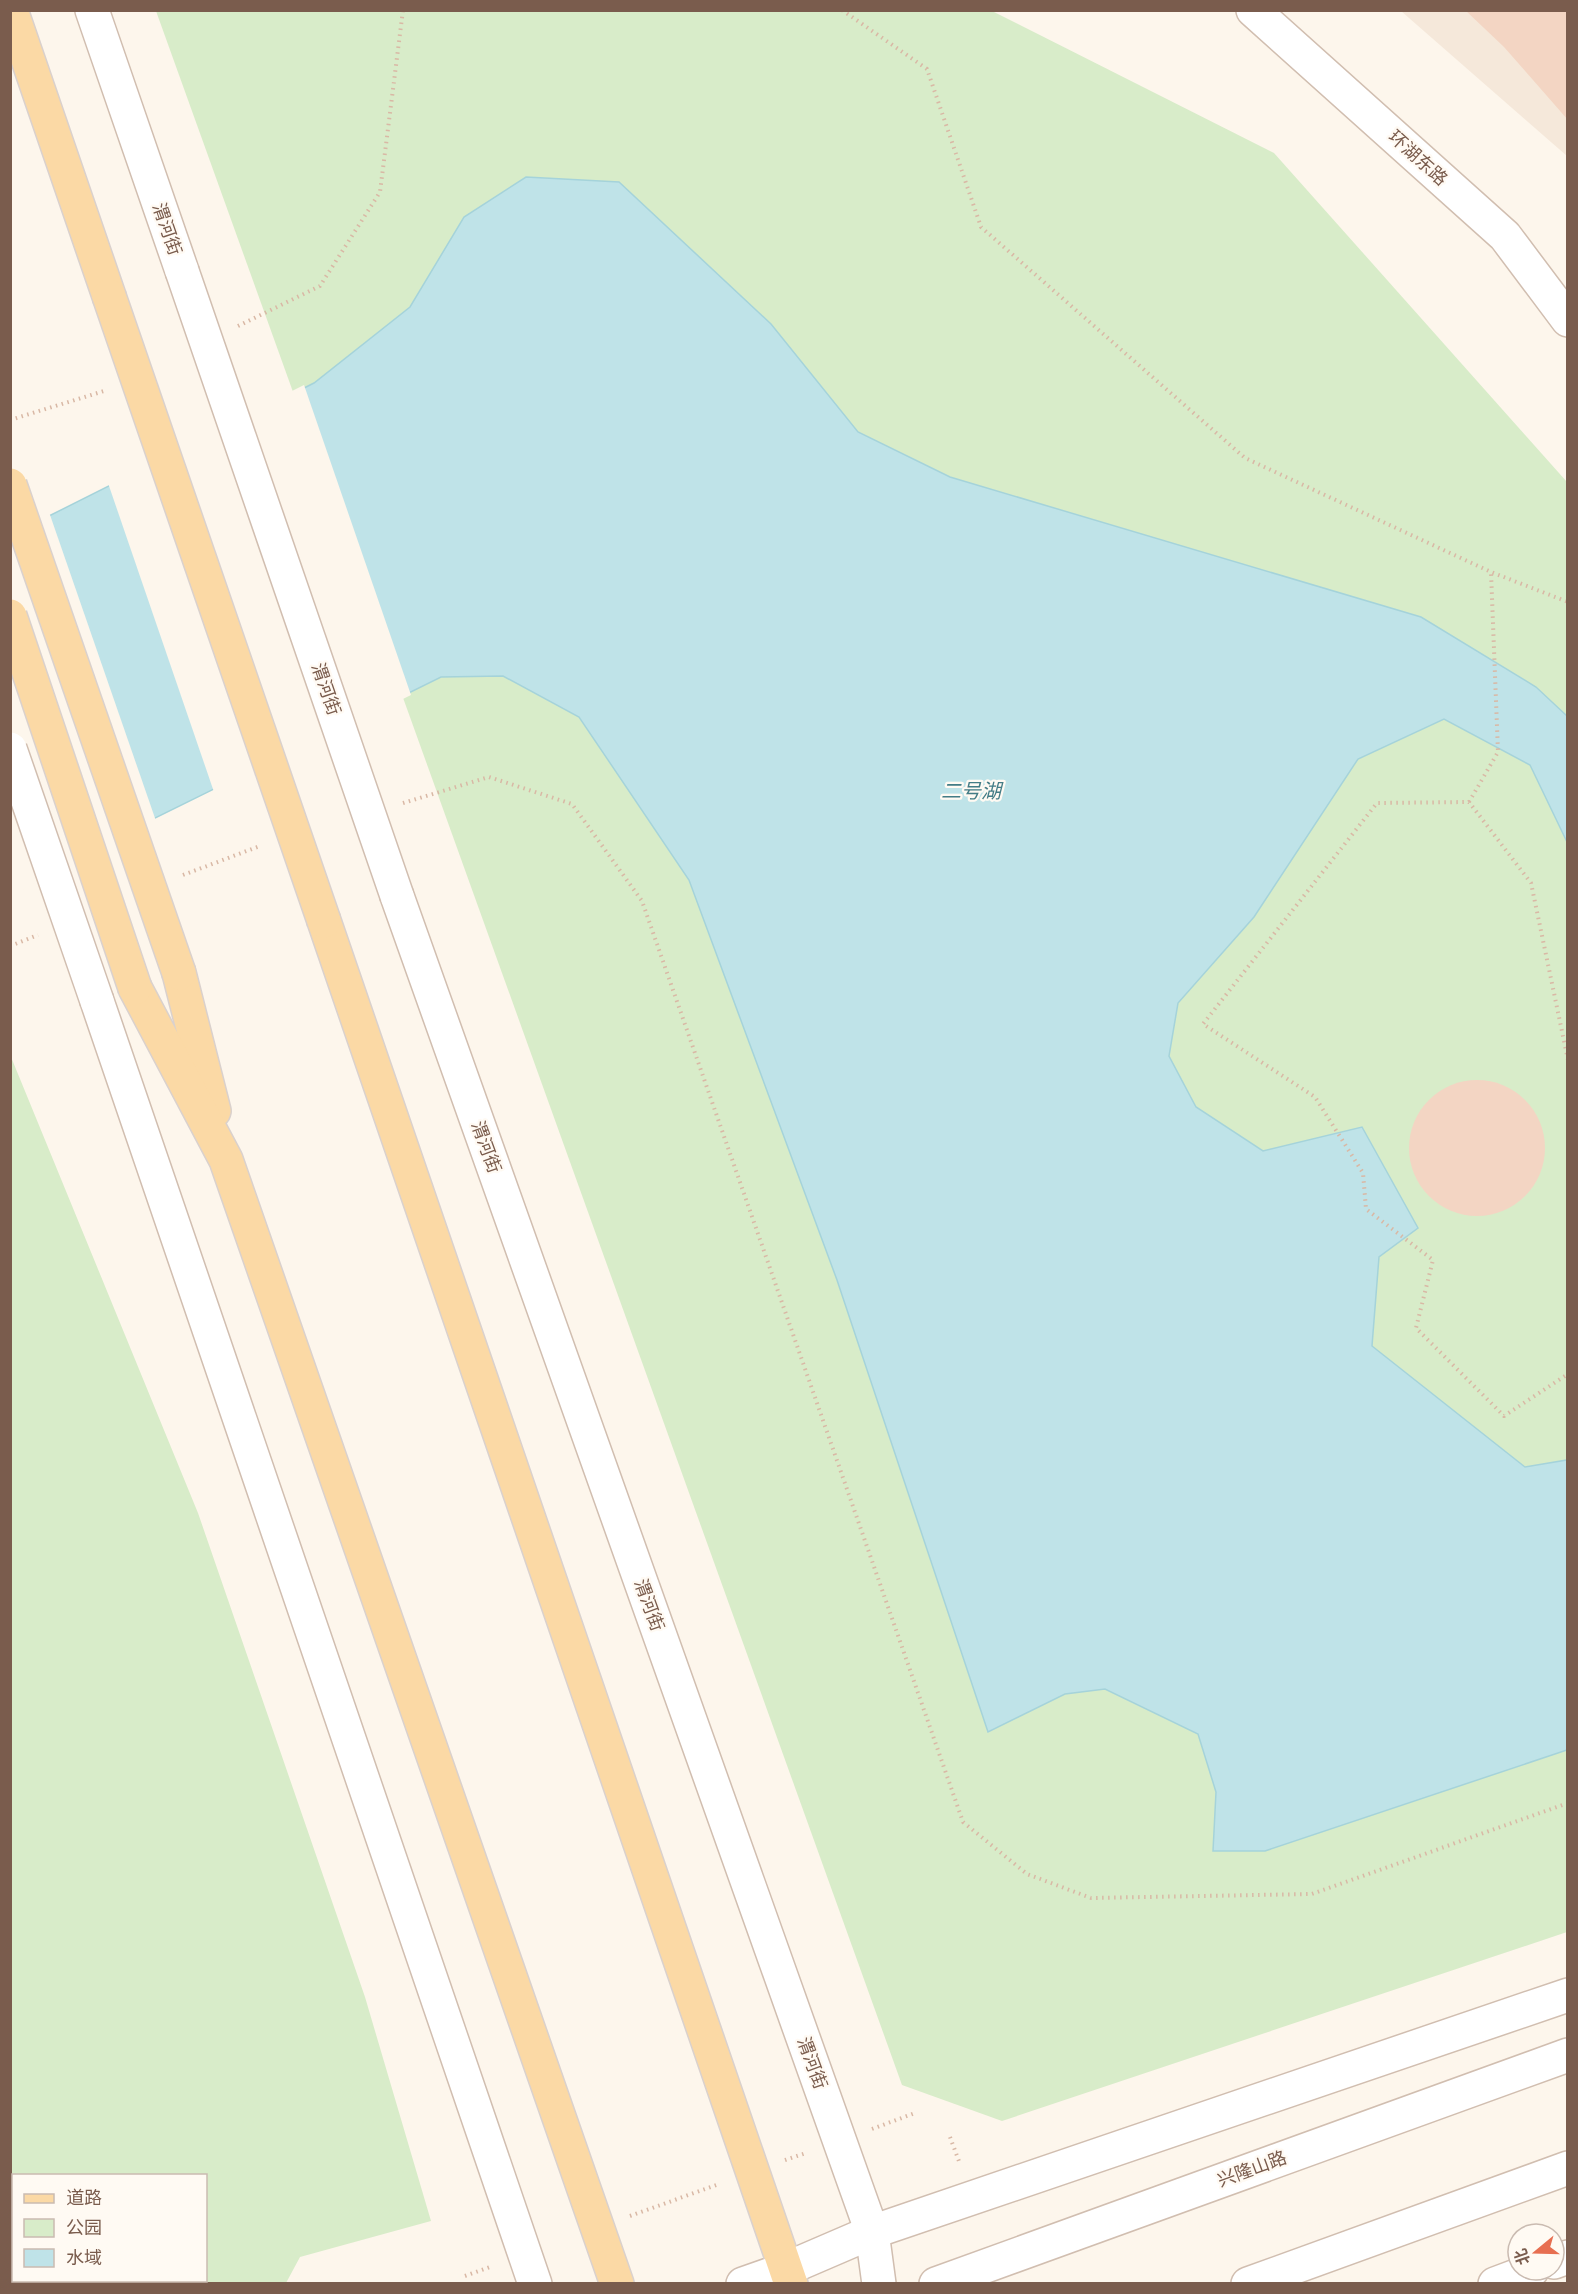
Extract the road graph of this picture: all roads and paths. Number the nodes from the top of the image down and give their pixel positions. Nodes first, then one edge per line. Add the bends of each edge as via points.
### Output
1 (11, 10) edge
2 (92, 10) edge
3 (403, 10) edge
4 (842, 10) edge
5 (1253, 10) edge
6 (1568, 320) edge
7 (237, 327) dead end
8 (113, 387) dead end
9 (10, 420) edge
10 (10, 485) edge
11 (1491, 572) junction
12 (1568, 602) edge
13 (10, 616) edge
14 (10, 749) edge
15 (1469, 802) junction
16 (398, 805) dead end
17 (261, 846) dead end
18 (173, 879) dead end
19 (43, 933) dead end
20 (10, 946) edge
21 (1568, 1060) edge
22 (226, 1160) junction
23 (1568, 1374) edge
24 (1568, 1803) edge
25 (1568, 1995) edge
26 (1568, 2055) edge
27 (915, 2114) dead end
28 (840, 2141) junction
29 (1568, 2168) edge
30 (753, 2172) junction
31 (598, 2228) junction
32 (872, 2232) junction
33 (530, 2269) edge
34 (465, 2276) dead end
35 (789, 2276) edge
36 (617, 2283) edge
37 (743, 2283) edge
38 (879, 2283) edge
39 (936, 2283) edge
40 (1248, 2283) edge

1 - 30 main road, bridge
2 - 28 street, 渭河街, bridge via 397,896
3 - 7 path via 380,192 320,286
4 - 11 path via 927,69 981,227 1245,458
5 - 6 street, 环湖东路 via 1505,236
8 - 9 path
10 - 22 main road, bridge via 179,973
11 - 12 path
11 - 15 path via 1498,752
13 - 22 main road, bridge via 135,988
14 - 33 street, bridge
15 - 21 path via 1531,883
15 - 23 path via 1377,803 1203,1024 1314,1097 1363,1173 1366,1209 1433,1260 1416,1328 1504,1416
16 - 24 path via 489,777 572,804 642,901 963,1822 1027,1874 1091,1898 1312,1894
17 - 18 path
19 - 20 path
22 - 31 main road
25 - 32 street
26 - 39 street, 兴隆山路
27 - 28 path
28 - 30 path
28 - 32 street, 渭河街
29 - 40 street
30 - 31 path
30 - 35 main road
31 - 36 main road
32 - 35 street
32 - 38 street, 渭河街
33 - 34 path
35 - 37 street

